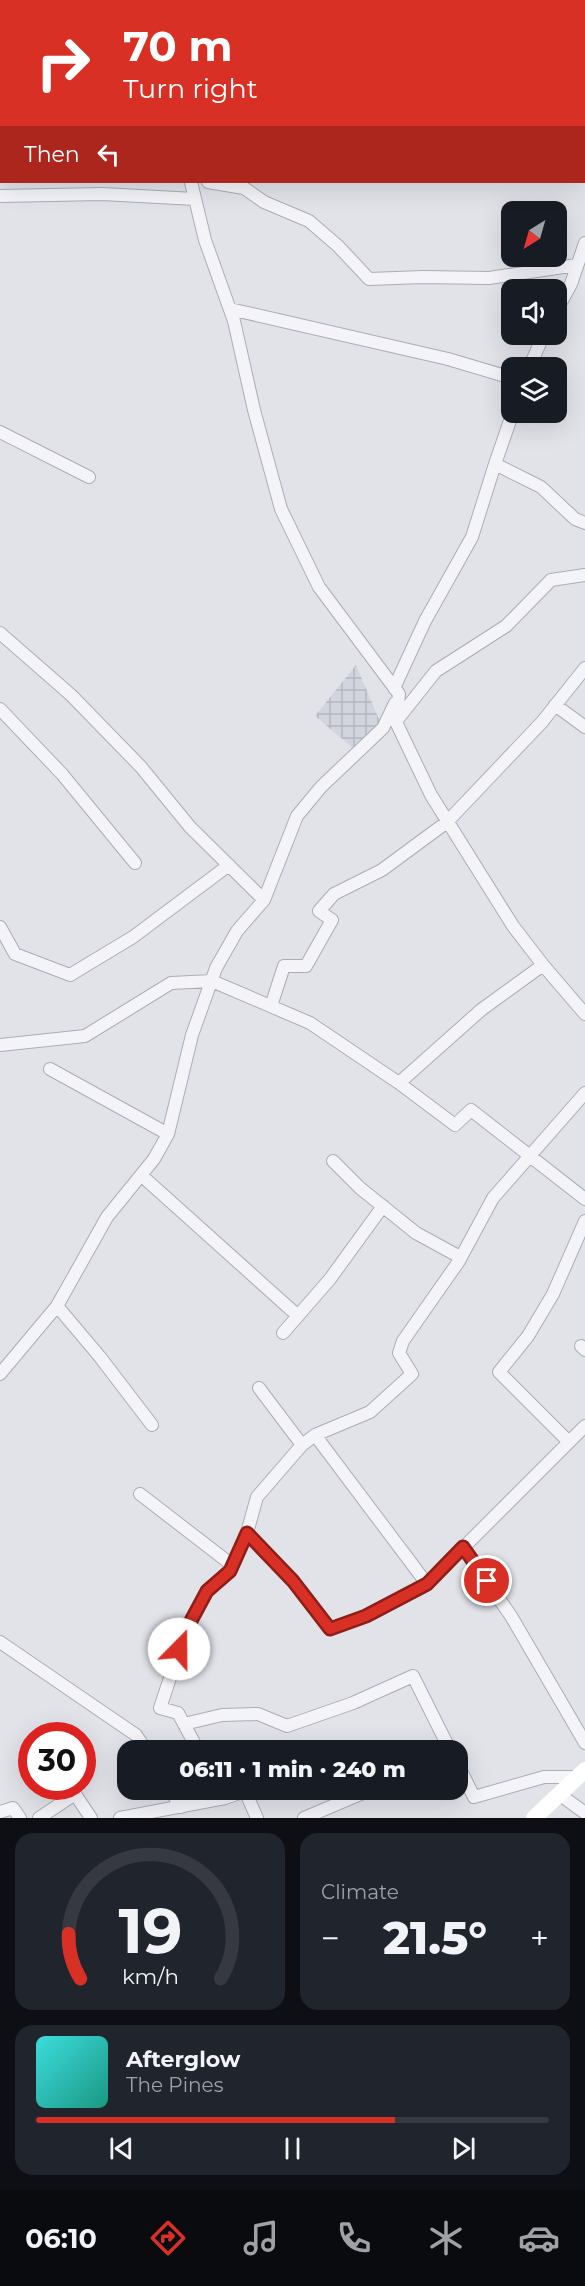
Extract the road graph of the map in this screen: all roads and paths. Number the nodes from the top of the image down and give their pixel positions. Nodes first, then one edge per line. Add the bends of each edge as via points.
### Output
1 (191, 183) edge
2 (214, 183) edge
3 (0, 196) edge
4 (195, 199) junction
5 (585, 243) edge
6 (577, 265) junction
7 (567, 291) edge
8 (230, 309) junction
9 (501, 375) edge
10 (509, 423) edge
11 (0, 432) edge
12 (495, 464) junction
13 (90, 477) dead end
14 (585, 523) edge
15 (585, 575) edge
16 (0, 633) edge
17 (585, 668) edge
18 (397, 691) junction
19 (555, 705) junction
20 (0, 709) edge
21 (396, 722) junction
22 (585, 727) edge
23 (447, 822) junction
24 (135, 863) dead end
25 (229, 865) junction
26 (264, 900) junction
27 (0, 927) edge
28 (543, 965) junction
29 (212, 981) junction
30 (271, 1006) junction
31 (585, 1014) edge
32 (0, 1045) edge
33 (50, 1069) dead end
34 (399, 1083) junction
35 (585, 1093) edge
36 (168, 1134) junction
37 (530, 1155) junction
38 (333, 1161) dead end
39 (141, 1175) junction
40 (585, 1199) edge
41 (383, 1206) junction
42 (585, 1221) edge
43 (460, 1257) junction
44 (57, 1306) junction
45 (298, 1316) junction
46 (283, 1333) dead end
47 (0, 1374) edge
48 (259, 1388) dead end
49 (152, 1425) dead end
50 (585, 1426) edge
51 (315, 1435) junction
52 (568, 1441) junction
53 (302, 1445) junction
54 (140, 1494) dead end
55 (247, 1533) junction
56 (463, 1547) junction
57 (232, 1565) junction
58 (427, 1584) junction
59 (0, 1642) edge
60 (184, 1724) junction
61 (139, 1740) edge
62 (193, 1740) edge
63 (445, 1740) edge
64 (585, 1743) edge
65 (581, 1773) edge
66 (468, 1785) edge
67 (559, 1794) junction
68 (176, 1800) edge
69 (204, 1800) edge
70 (249, 1800) edge
71 (346, 1800) edge
72 (181, 1807) junction
73 (0, 1812) edge
74 (585, 1813) edge
75 (144, 1816) edge
76 (20, 1818) edge
77 (39, 1818) edge
78 (91, 1818) edge
79 (120, 1818) edge
80 (257, 1818) edge
81 (304, 1818) edge
82 (534, 1818) edge

1 - 4 street
2 - 6 street via 244,188 264,202 309,221 369,279 489,278
3 - 4 street via 102,194
4 - 8 street
5 - 6 street
6 - 7 street
8 - 9 street
8 - 18 street via 281,509 319,587
10 - 12 street
11 - 13 street
12 - 14 street via 541,487 575,519
12 - 18 street via 471,537 425,621
15 - 21 street via 551,580 506,626 436,671
16 - 25 street via 71,695
17 - 19 street
18 - 21 street
18 - 26 street via 382,728 297,816
19 - 22 street
19 - 23 street
20 - 24 street via 62,774
21 - 23 street
23 - 28 street via 513,926
23 - 30 street via 382,870 333,894 319,911 332,920 306,966 284,966
25 - 26 street
25 - 27 street via 133,938 70,975 15,954
26 - 29 street via 237,932
28 - 31 street
28 - 34 street via 481,1010
29 - 30 street
29 - 32 street via 171,983 85,1036
29 - 36 street via 192,1035
30 - 34 street via 310,1023
33 - 36 street
34 - 37 street via 455,1125 471,1110
35 - 37 street
36 - 39 street
37 - 40 street
37 - 43 street via 493,1198
38 - 41 street
39 - 44 street via 107,1217
39 - 45 street
41 - 43 street via 416,1233
41 - 45 street
42 - 52 street via 553,1294 528,1336 499,1372
43 - 51 street via 399,1353 412,1374 370,1412
44 - 47 street
44 - 49 street
45 - 46 street
48 - 53 street
50 - 52 street
51 - 53 street
51 - 58 street
52 - 56 street
53 - 55 street via 257,1497
54 - 57 street
55 - 57 street
55 - 58 street via 293,1581 330,1629 366,1616
56 - 58 street
56 - 64 street via 511,1616
57 - 60 street via 207,1591 186,1630 160,1708 178,1713
59 - 61 street
60 - 62 street
60 - 63 street via 222,1715 258,1714 287,1726 412,1676
65 - 66 street via 544,1777 474,1797
65 - 67 street
67 - 74 street
67 - 82 street
68 - 72 street
69 - 72 street
70 - 80 street
71 - 81 street
72 - 75 street
73 - 76 street via 14,1808
75 - 79 street
77 - 78 street via 75,1794

